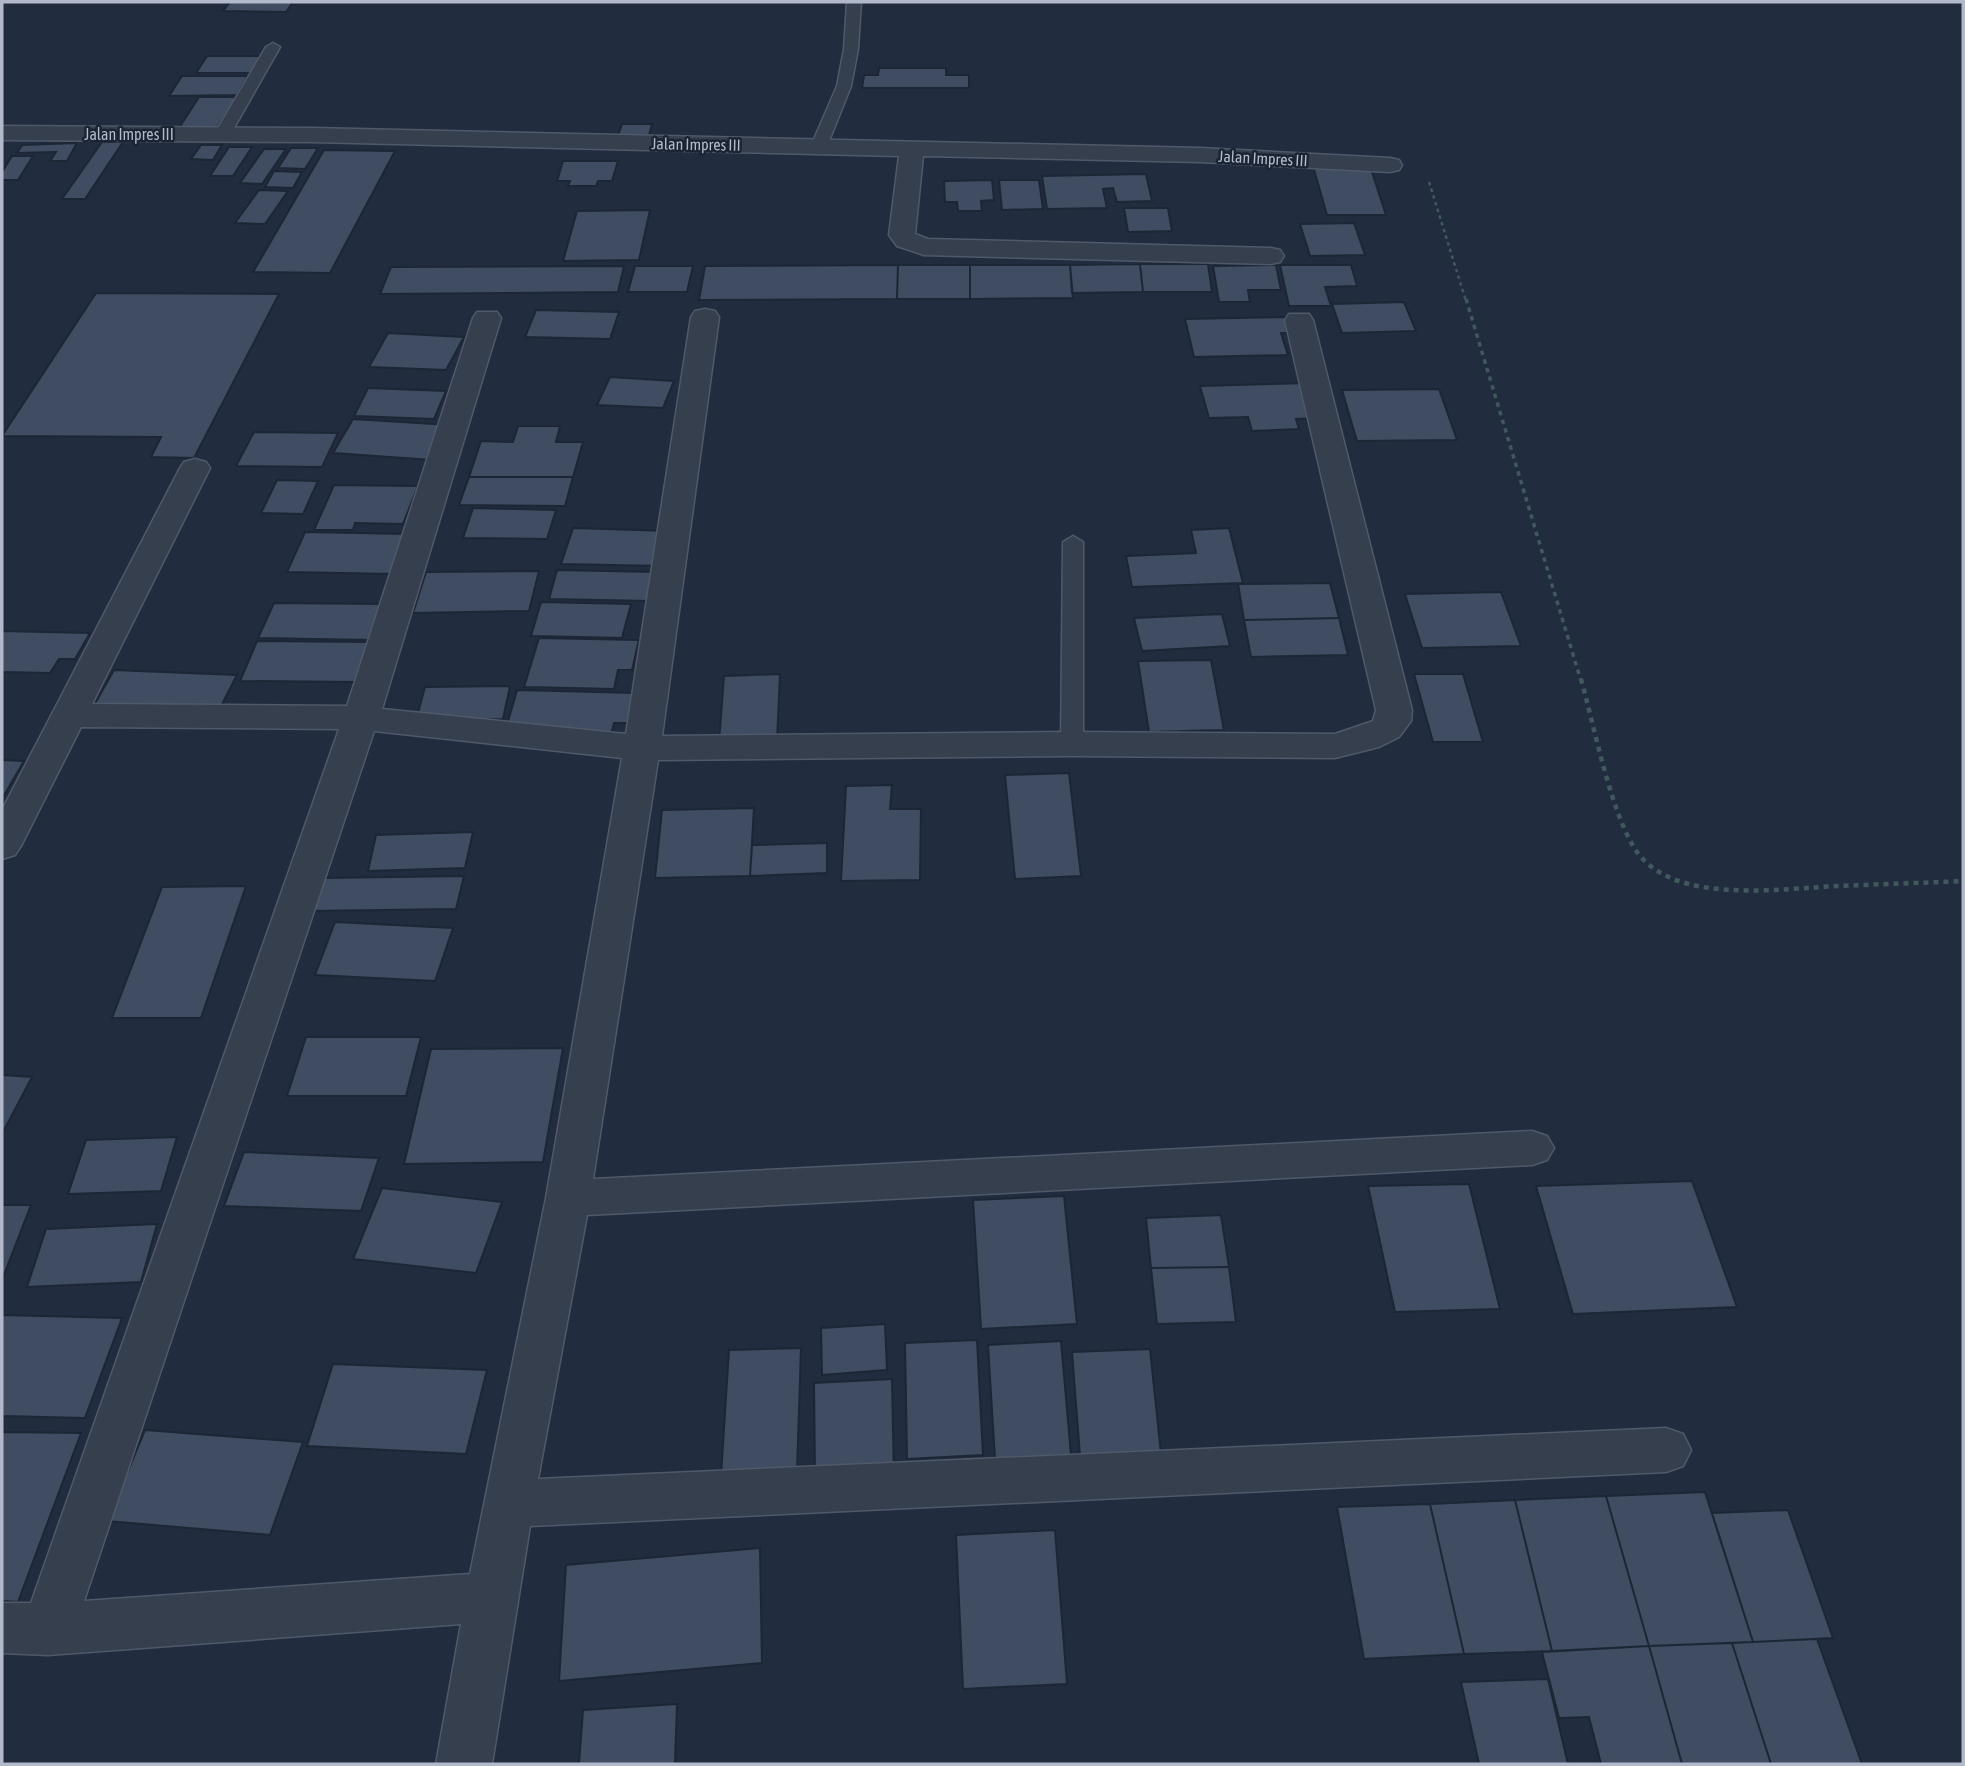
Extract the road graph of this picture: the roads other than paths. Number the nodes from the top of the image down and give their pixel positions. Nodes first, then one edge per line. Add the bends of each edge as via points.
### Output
1 (854, 2) edge
2 (273, 47) dead end
3 (2, 133) edge
4 (222, 135) junction
5 (819, 146) junction
6 (912, 149) junction
7 (1390, 165) road end
8 (1272, 256) dead end
9 (705, 317) dead end
10 (487, 318) dead end
11 (1299, 320) dead end
12 (195, 468) dead end
13 (1073, 542) dead end
14 (67, 715) junction
15 (361, 718) junction
16 (1072, 744) junction
17 (642, 747) junction
18 (2, 846) edge
19 (1532, 1148) dead end
20 (568, 1198) junction
21 (1666, 1450) dead end
22 (508, 1504) junction
23 (493, 1597) junction
24 (25, 1628) edge
25 (464, 1764) edge

1 - 5 lane via 844,86
2 - 4 lane
3 - 4 street, Jalan Impres III
4 - 5 street, Jalan Impres III
5 - 6 street, Jalan Impres III
6 - 7 street, Jalan Impres III via 1200,155
6 - 8 street via 902,234 925,247
9 - 17 street
10 - 15 street
11 - 16 street via 1394,721 1366,739 1335,746
12 - 14 street
13 - 16 lane
14 - 15 street
14 - 18 street
15 - 17 street
15 - 24 street
16 - 17 street
17 - 20 street
19 - 20 street
20 - 22 street
21 - 22 street
22 - 23 street
23 - 24 street
23 - 25 street

